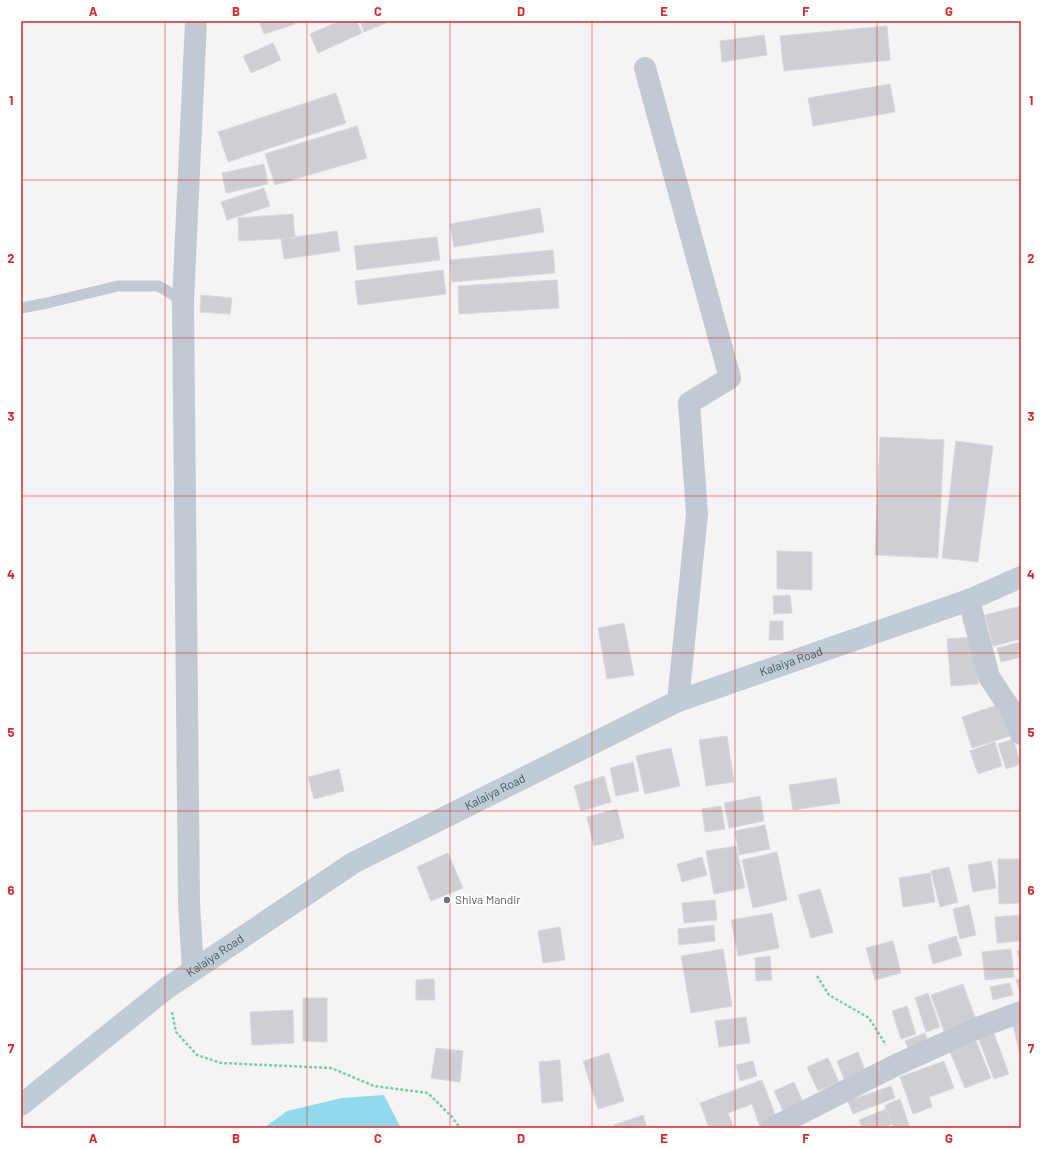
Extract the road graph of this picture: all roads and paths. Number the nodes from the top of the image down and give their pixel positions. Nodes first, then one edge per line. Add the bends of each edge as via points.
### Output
1 (196, 21) edge
2 (645, 68) dead end
3 (183, 301) junction
4 (21, 308) edge
5 (1021, 577) edge
6 (969, 600) junction
7 (678, 701) junction
8 (1021, 734) edge
9 (193, 970) junction
10 (817, 976) dead end
11 (167, 988) junction
12 (1021, 1012) edge
13 (896, 1065) junction
14 (21, 1105) edge
15 (460, 1128) edge
16 (772, 1128) edge

1 - 3 street
2 - 7 street via 730,378 689,403 697,514
3 - 4 lane via 159,286 118,286
3 - 9 street via 189,903
5 - 6 main road, Kalaiya Road
6 - 7 main road, Kalaiya Road
6 - 8 street via 989,677 1013,713
7 - 9 main road, Kalaiya Road via 353,863
9 - 11 main road, Kalaiya Road
10 - 13 path via 829,995 869,1018 885,1041
11 - 14 main road, Kalaiya Road
11 - 15 path via 176,1032 197,1055 221,1063 331,1068 374,1086 428,1092
12 - 13 street via 980,1027
13 - 16 street

